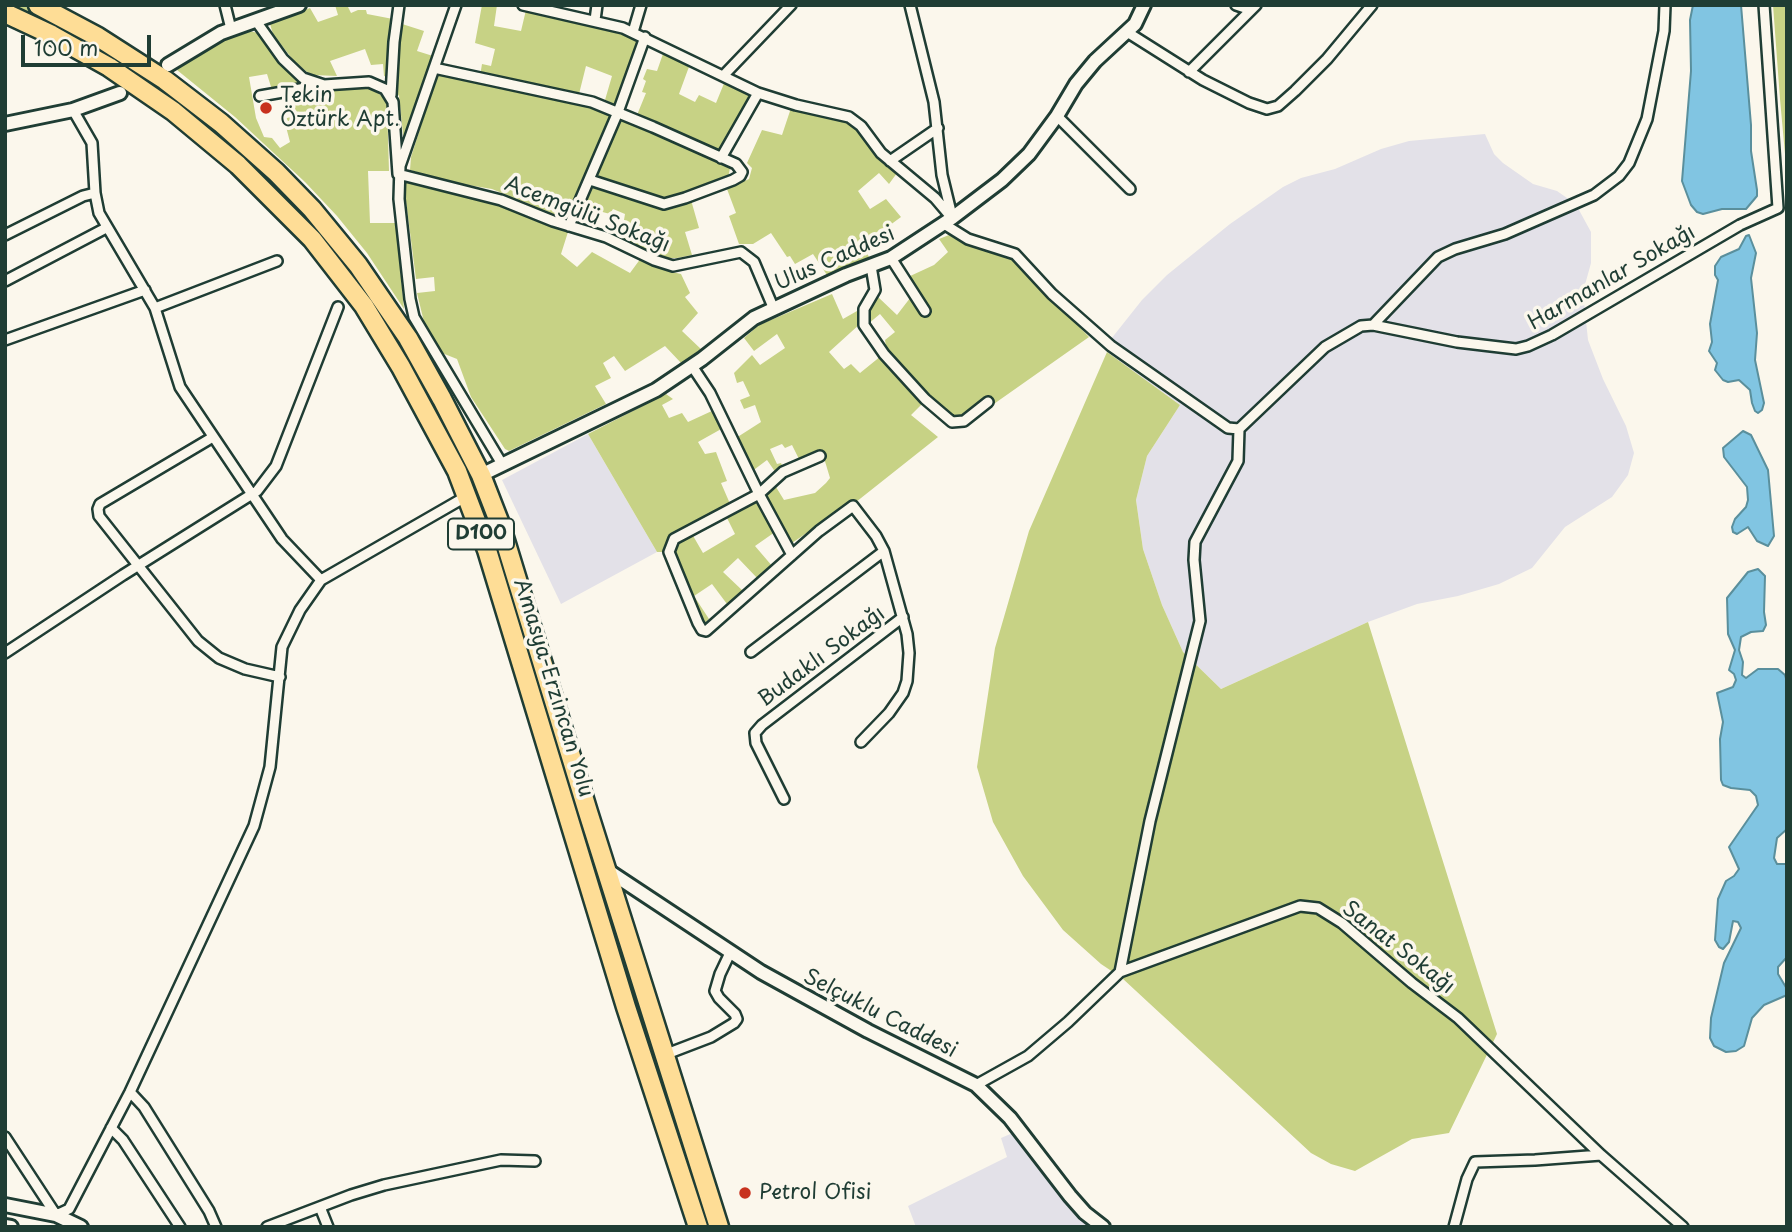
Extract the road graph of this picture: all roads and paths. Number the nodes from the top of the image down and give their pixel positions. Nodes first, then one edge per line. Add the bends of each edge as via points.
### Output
1 (38, 5) edge
2 (225, 5) edge
3 (299, 5) edge
4 (399, 5) edge
5 (456, 5) edge
6 (523, 5) edge
7 (597, 5) edge
8 (641, 5) edge
9 (791, 5) edge
10 (911, 5) edge
11 (1144, 5) edge
12 (1372, 5) edge
13 (1665, 5) edge
14 (1764, 5) edge
15 (1239, 6) edge
16 (1254, 7) edge
17 (5, 13) edge
18 (595, 20) junction
19 (256, 21) junction
20 (231, 29) junction
21 (634, 32) junction
22 (1127, 33) junction
23 (646, 37) junction
24 (168, 65) dead end
25 (434, 68) junction
26 (1189, 72) junction
27 (723, 76) junction
28 (324, 85) junction
29 (120, 93) dead end
30 (758, 93) junction
31 (391, 95) junction
32 (260, 96) dead end
33 (73, 110) junction
34 (618, 112) junction
35 (1057, 116) junction
36 (5, 124) edge
37 (938, 128) junction
38 (721, 158) junction
39 (890, 161) junction
40 (398, 174) junction
41 (590, 180) junction
42 (1130, 189) dead end
43 (95, 193) junction
44 (948, 221) junction
45 (569, 226) junction
46 (106, 228) junction
47 (5, 235) edge
48 (891, 258) junction
49 (276, 261) dead end
50 (871, 266) junction
51 (5, 281) edge
52 (145, 290) junction
53 (338, 307) dead end
54 (773, 307) junction
55 (155, 308) junction
56 (925, 311) dead end
57 (1373, 325) junction
58 (5, 340) edge
59 (692, 366) junction
60 (988, 402) dead end
61 (1239, 429) junction
62 (213, 438) junction
63 (820, 456) dead end
64 (502, 464) junction
65 (481, 475) junction
66 (759, 494) junction
67 (251, 495) junction
68 (467, 496) junction
69 (884, 551) junction
70 (792, 555) junction
71 (137, 566) junction
72 (321, 580) junction
73 (903, 617) junction
74 (751, 652) dead end
75 (5, 653) edge
76 (279, 677) junction
77 (861, 742) dead end
78 (784, 799) dead end
79 (607, 870) junction
80 (730, 953) junction
81 (1120, 972) junction
82 (664, 1055) junction
83 (976, 1085) junction
84 (130, 1092) junction
85 (111, 1128) junction
86 (5, 1137) edge
87 (1601, 1154) junction
88 (536, 1161) dead end
89 (5, 1205) edge
90 (320, 1207) junction
91 (56, 1215) junction
92 (5, 1226) edge
93 (10, 1227) edge
94 (81, 1227) edge
95 (180, 1227) edge
96 (216, 1227) edge
97 (267, 1227) edge
98 (328, 1227) edge
99 (698, 1227) edge
100 (719, 1227) edge
101 (1103, 1227) edge
102 (1454, 1227) edge
103 (1683, 1227) edge

1 - 65 highway, Amasya-Erzincan Yolu / D100 via 131,57 198,105 312,209 408,338
2 - 20 street
3 - 19 street
4 - 31 street
5 - 25 street
6 - 18 street
7 - 18 street
8 - 21 street
9 - 27 street
10 - 37 street
11 - 22 street, Ulus Caddesi
12 - 26 street via 1313,73 1273,108 1249,103
13 - 57 street via 1647,119 1619,176 1594,195 1505,234 1437,257
14 - 57 street, Harmanlar Sokağı via 1778,208 1528,346 1516,349 1457,342
15 - 16 street
16 - 26 street
17 - 68 highway, Amasya-Erzincan Yolu / D100 via 82,51 140,88 207,139 288,213 344,280 385,339
18 - 21 street
19 - 20 street
19 - 28 street via 294,72
20 - 24 street
21 - 23 street
22 - 26 street
22 - 35 street, Ulus Caddesi via 1084,73
23 - 27 street
23 - 34 street
25 - 34 street via 571,97
25 - 40 street
27 - 30 street
28 - 31 street via 369,82
28 - 32 street
29 - 33 street
30 - 38 street
30 - 39 street via 849,117
31 - 40 street
33 - 36 street
33 - 43 street via 93,149
34 - 38 street
34 - 41 street
35 - 42 street
35 - 44 street, Ulus Caddesi via 1019,165
37 - 39 street
37 - 44 street
38 - 41 street via 740,167 740,176 672,203
39 - 44 street via 935,198
40 - 45 street, Acemgülü Sokağı via 501,201
40 - 64 street via 414,317
41 - 45 street
43 - 46 street
43 - 47 street
44 - 48 street, Ulus Caddesi
44 - 61 street via 968,239 1015,254 1111,346 1228,428
45 - 54 street, Acemgülü Sokağı via 673,266 745,253 754,262
46 - 51 street
46 - 52 street
48 - 50 street, Ulus Caddesi
48 - 56 street
49 - 55 street
50 - 54 street, Ulus Caddesi
50 - 60 street via 875,286 864,309 864,325 884,354 953,422 964,421
52 - 55 street
52 - 58 street
53 - 67 street via 276,466
54 - 59 street, Ulus Caddesi
55 - 62 street via 180,387
57 - 61 street via 1361,326 1325,347
59 - 64 street, Ulus Caddesi via 640,398
59 - 66 street
61 - 81 street via 1238,461 1195,542 1200,621 1153,808
62 - 67 street
62 - 71 street via 100,504 99,516
63 - 66 street, Budaklı Sokağı via 783,472
64 - 65 street, Ulus Caddesi
65 - 79 highway, Amasya-Erzincan Yolu / D100
66 - 70 street
66 - 70 street, Budaklı Sokağı via 684,533 671,545 671,560 702,629 706,631
67 - 71 street
67 - 72 street via 282,539
68 - 72 street
68 - 99 highway, Amasya-Erzincan Yolu / D100 via 502,595 626,1007
69 - 70 street, Budaklı Sokağı via 853,506
69 - 73 street, Budaklı Sokağı
69 - 74 street
71 - 75 street
71 - 76 street via 198,641 219,658
72 - 76 street via 282,647
73 - 77 street, Budaklı Sokağı via 909,653 903,693
73 - 78 street, Budaklı Sokağı via 755,733
76 - 84 street via 270,767 254,826
79 - 80 street, Selçuklu Caddesi
79 - 82 highway, Amasya-Erzincan Yolu / D100
80 - 82 street via 715,990 737,1019 710,1037
80 - 83 street, Selçuklu Caddesi via 812,1002
81 - 83 street, Sanat Sokağı via 1028,1056
81 - 87 street, Sanat Sokağı via 1300,906 1318,908 1458,1018
82 - 100 highway, Amasya-Erzincan Yolu / D100
83 - 101 street, Selçuklu Caddesi via 1010,1118 1085,1213
84 - 85 street
84 - 96 street via 144,1107
85 - 91 street via 69,1209
85 - 95 street
86 - 91 street
87 - 102 street via 1475,1161
87 - 103 street, Sanat Sokağı
88 - 90 street via 501,1160 359,1192
89 - 91 street
90 - 97 street
90 - 98 street
91 - 94 street
92 - 93 street

